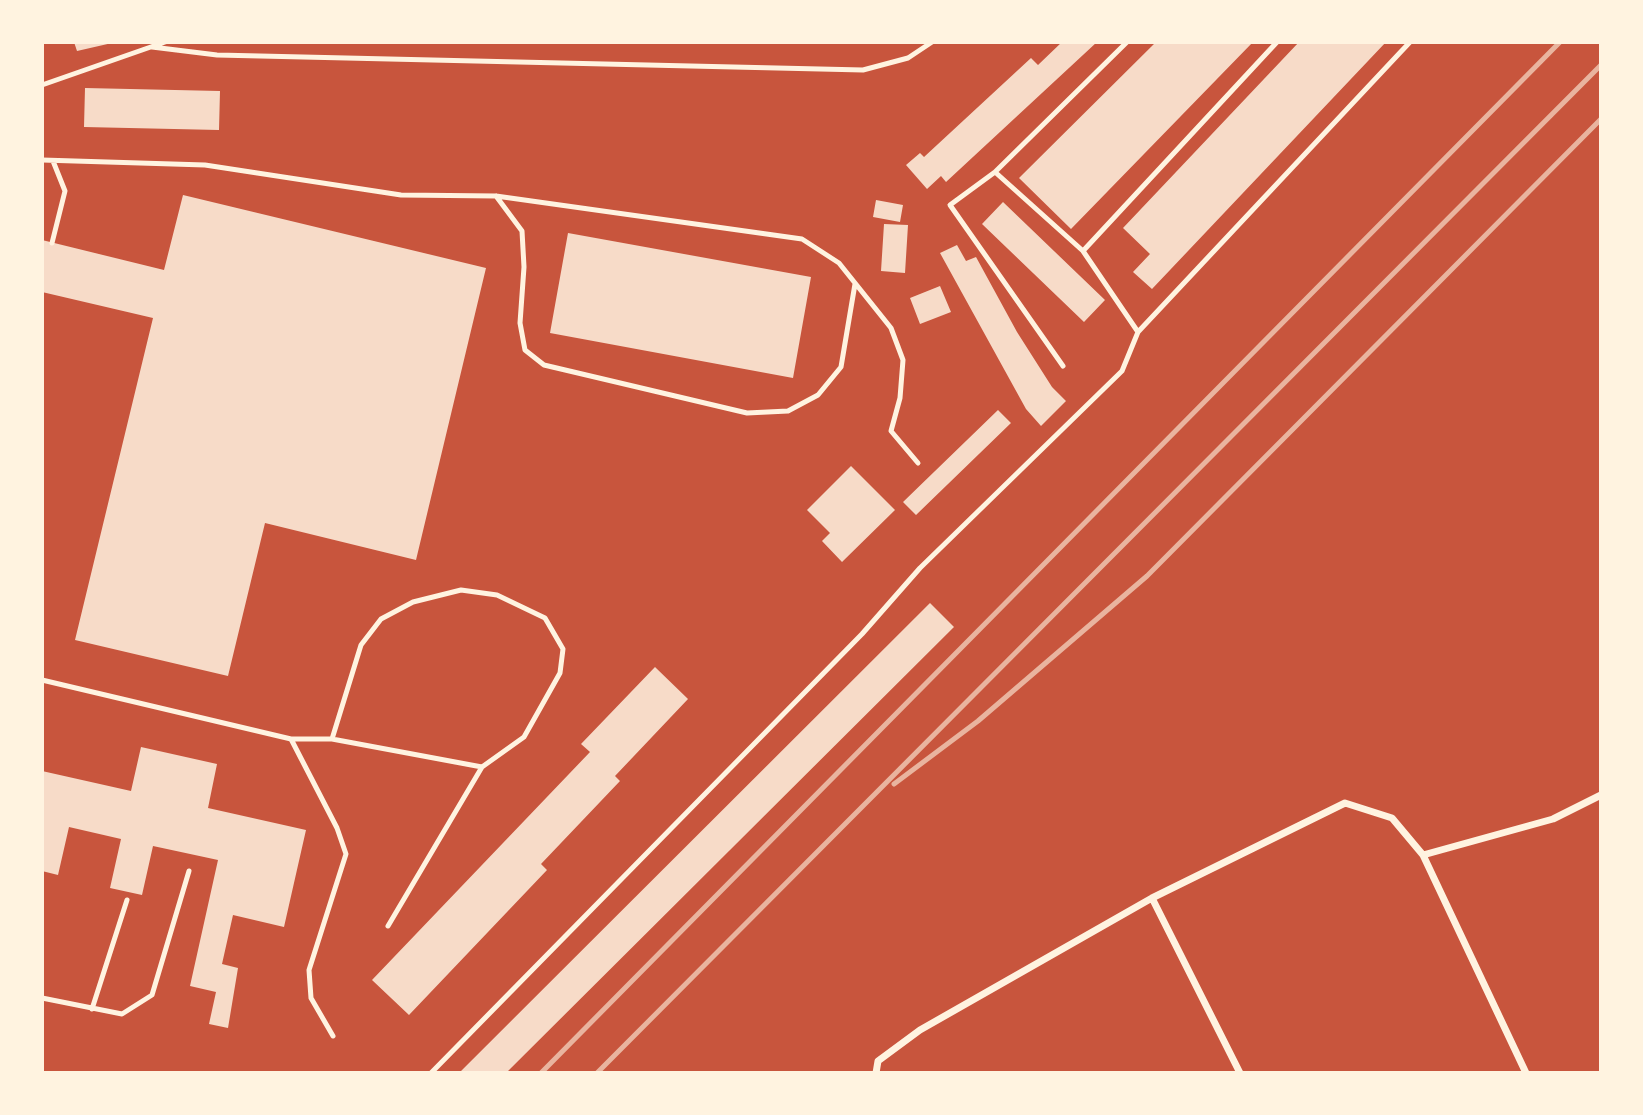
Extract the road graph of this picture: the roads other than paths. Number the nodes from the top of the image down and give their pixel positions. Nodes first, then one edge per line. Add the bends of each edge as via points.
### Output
1 (165, 42) edge
2 (932, 42) edge
3 (1127, 42) edge
4 (1277, 42) edge
5 (1410, 42) edge
6 (152, 47) junction
7 (42, 85) edge
8 (42, 160) edge
9 (53, 161) junction
10 (995, 172) junction
11 (496, 196) junction
12 (52, 243) dead end
13 (1083, 251) junction
14 (855, 283) junction
15 (1138, 332) junction
16 (1063, 366) dead end
17 (918, 463) dead end
18 (42, 680) edge
19 (291, 739) junction
20 (332, 739) junction
21 (482, 767) junction
22 (1601, 795) edge
23 (1423, 855) junction
24 (189, 871) dead end
25 (1152, 898) junction
26 (127, 900) dead end
27 (388, 926) dead end
28 (42, 998) edge
29 (92, 1009) junction
30 (333, 1036) dead end
31 (431, 1073) edge
32 (876, 1073) edge
33 (1240, 1073) edge
34 (1525, 1073) edge

1 - 6 lane
2 - 6 lane via 908,58 863,70 217,55
3 - 10 lane
4 - 13 lane
5 - 15 lane
6 - 7 lane
8 - 9 lane
9 - 11 lane via 205,165 401,195
9 - 12 lane via 65,191
10 - 13 lane
10 - 16 lane via 950,205
11 - 14 lane via 802,239 839,263
11 - 14 lane via 522,231 520,323 525,350 544,365 747,413 788,411 818,395 841,367
13 - 15 lane
14 - 17 lane via 891,328 903,360 891,432
15 - 31 lane via 1122,371 920,568 862,634
18 - 19 lane
19 - 20 lane
19 - 30 lane via 346,854 309,970 311,998
20 - 21 lane
20 - 21 lane via 361,645 381,619 413,602 461,590 497,595 545,618 563,649 560,673 524,737
21 - 27 lane
22 - 23 street via 1553,819
23 - 25 street via 1392,818 1345,803
23 - 34 street
24 - 29 lane via 152,995 122,1014
25 - 32 street via 920,1030 878,1061
25 - 33 street
26 - 29 lane
28 - 29 lane

